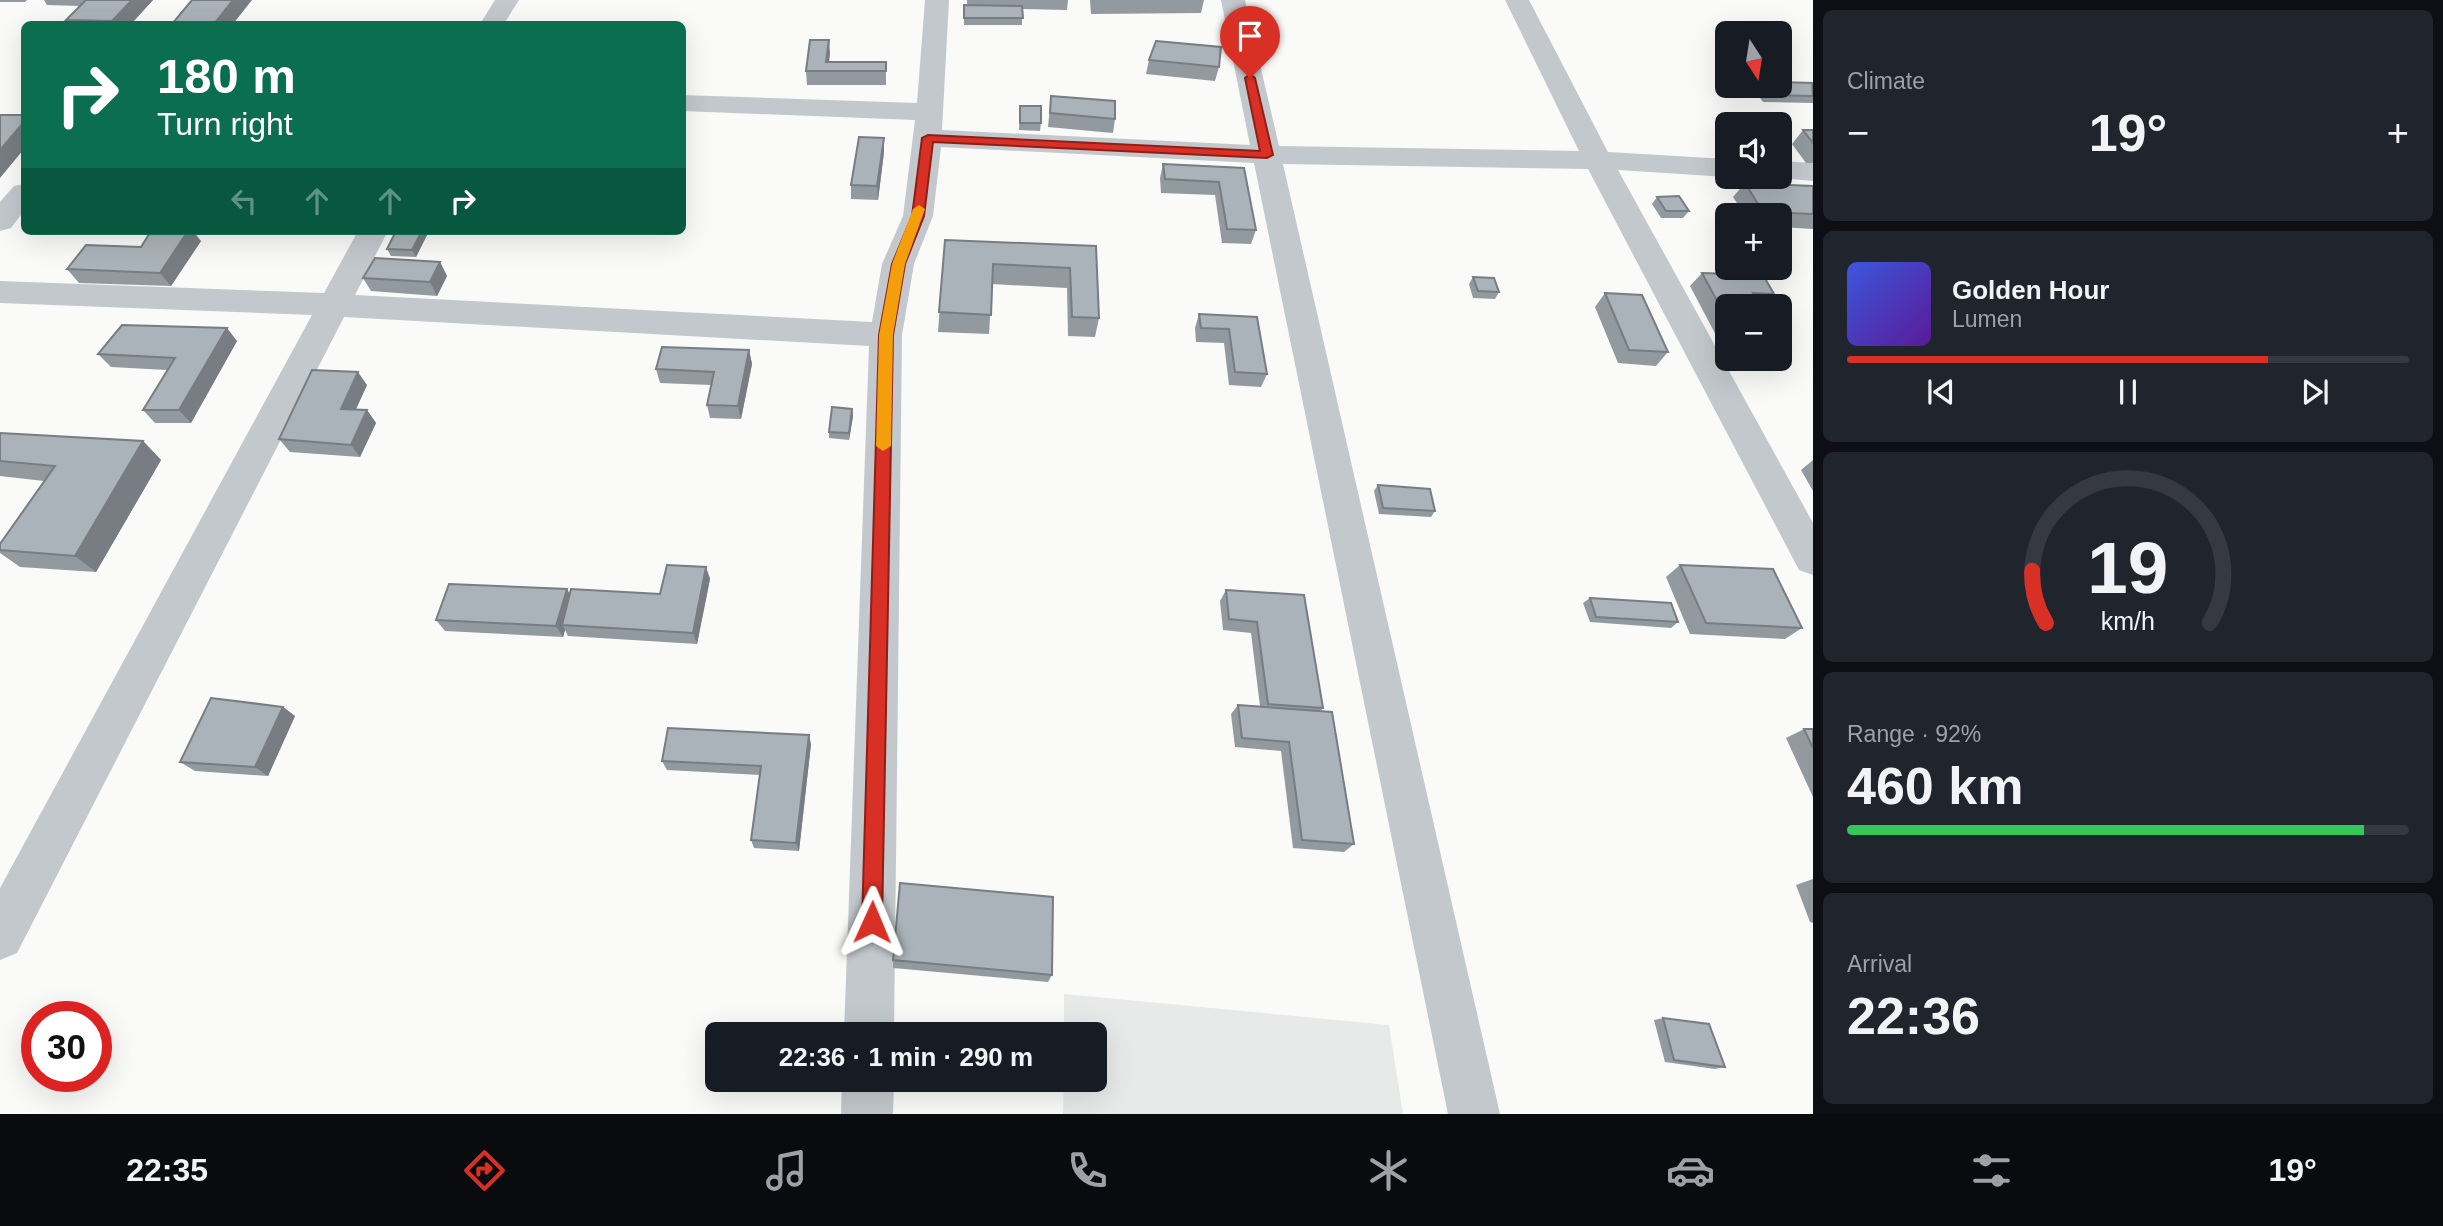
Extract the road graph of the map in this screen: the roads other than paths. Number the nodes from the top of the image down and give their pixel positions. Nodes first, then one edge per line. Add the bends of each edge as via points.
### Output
1 (506, 0) edge
2 (937, 0) edge
3 (1233, 0) edge
4 (1517, 0) edge
5 (494, 21) edge
6 (686, 103) edge
7 (928, 125) junction
8 (1267, 155) junction
9 (1598, 160) junction
10 (1715, 166) edge
11 (1792, 171) edge
12 (1813, 172) edge
13 (21, 196) edge
14 (0, 220) edge
15 (371, 235) edge
16 (0, 292) edge
17 (332, 305) junction
18 (886, 335) junction
19 (1813, 559) edge
20 (0, 936) edge
21 (869, 1022) edge
22 (868, 1092) edge
23 (867, 1114) edge
24 (1474, 1114) edge

1 - 5 street
2 - 7 street
3 - 8 street
4 - 9 street
6 - 7 street
7 - 8 street
7 - 18 street via 918,216 898,264
8 - 9 street
8 - 24 street
9 - 10 street
9 - 19 street
11 - 12 street
13 - 14 street
15 - 17 street
16 - 17 street
17 - 18 street
17 - 20 street
18 - 21 street
22 - 23 street

